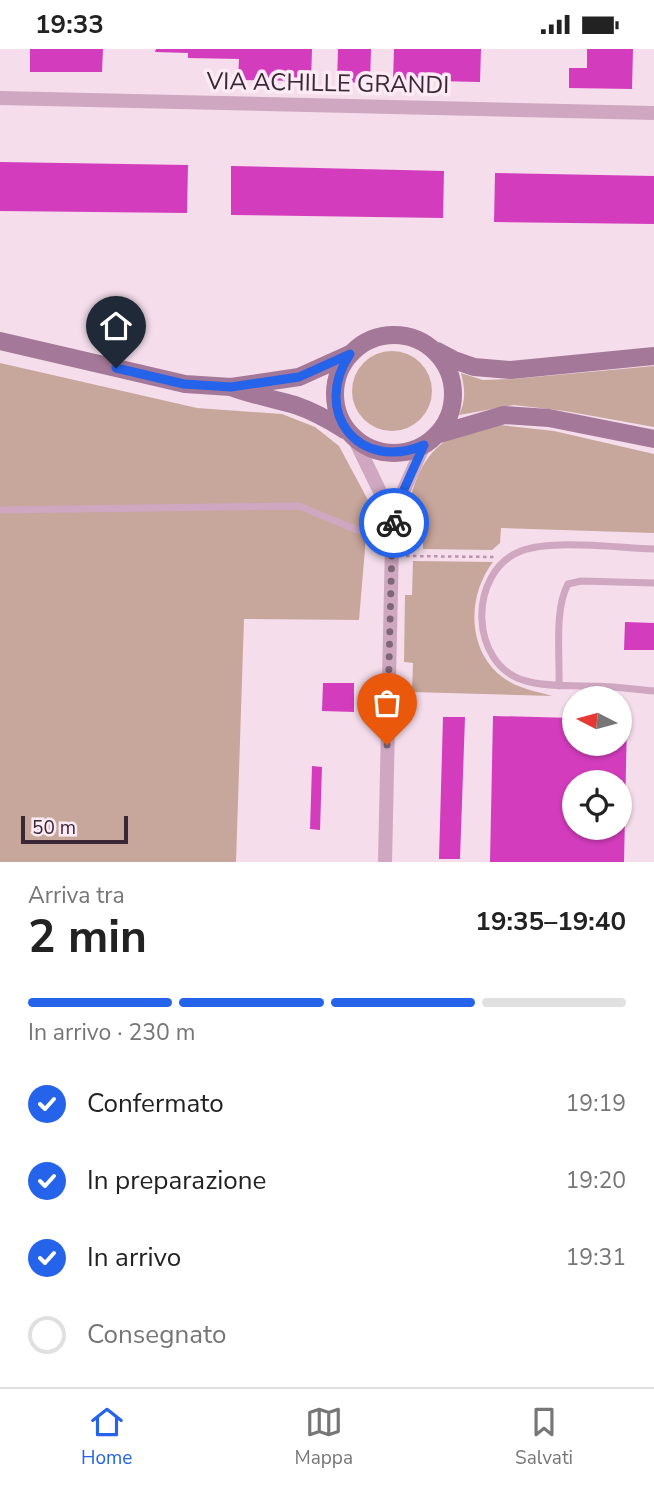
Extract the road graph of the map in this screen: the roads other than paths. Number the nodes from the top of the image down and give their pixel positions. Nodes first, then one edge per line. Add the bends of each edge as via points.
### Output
1 (0, 98) edge
2 (654, 113) edge
3 (0, 341) edge
4 (431, 347) junction
5 (654, 350) edge
6 (350, 354) junction
7 (654, 356) edge
8 (616, 359) junction
9 (231, 387) junction
10 (439, 434) junction
11 (351, 435) junction
12 (654, 439) edge
13 (424, 445) junction
14 (0, 510) edge
15 (654, 549) edge
16 (392, 550) junction
17 (654, 583) edge
18 (559, 686) junction
19 (654, 691) edge
20 (385, 862) edge

1 - 2 street, VIA ACHILLE GRANDI
3 - 9 main road via 184,384
4 - 6 main road via 398,334 364,343
4 - 8 main road via 474,367 510,370
4 - 10 main road via 452,379 454,398
5 - 8 main road
6 - 9 main road via 299,377
6 - 11 main road via 335,384 335,401
7 - 8 main road
9 - 11 main road via 298,406
10 - 12 main road via 504,415 549,418
10 - 13 main road
11 - 13 main road via 380,452 403,453
11 - 16 street via 384,500
13 - 16 street via 397,505
14 - 16 lane via 299,506
15 - 18 lane via 542,545 518,552 497,569 486,587 481,621 487,645 512,675
16 - 20 street
17 - 18 lane via 568,584 561,609
18 - 19 lane

